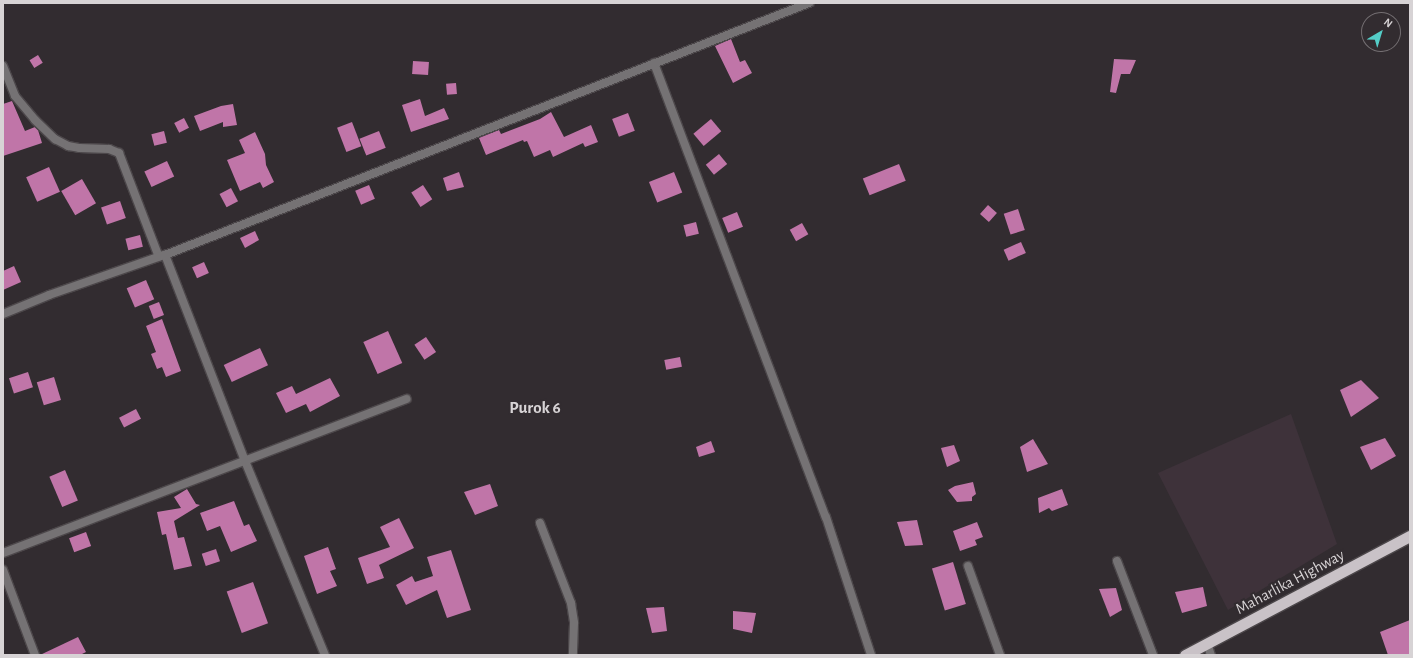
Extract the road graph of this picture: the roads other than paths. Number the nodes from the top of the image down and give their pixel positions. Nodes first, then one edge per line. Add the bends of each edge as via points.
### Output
1 (809, 3) edge
2 (654, 63) junction
3 (3, 66) edge
4 (162, 256) junction
5 (3, 314) edge
6 (407, 399) dead end
7 (245, 461) junction
8 (540, 523) dead end
9 (1410, 536) edge
10 (3, 553) edge
11 (1117, 561) dead end
12 (968, 566) dead end
13 (3, 570) edge
14 (1207, 644) junction
15 (35, 655) edge
16 (325, 655) edge
17 (573, 655) edge
18 (871, 655) edge
19 (1000, 655) edge
20 (1153, 655) edge
21 (1185, 655) edge
22 (1211, 655) edge

1 - 2 street
2 - 4 street
2 - 18 street via 826,517
3 - 4 street via 15,96 55,139 68,146 109,148 119,153
4 - 5 street via 49,295
4 - 7 street
6 - 7 street
7 - 10 street
7 - 16 street
8 - 17 street via 571,603 574,622
9 - 14 highway, Maharlika Highway
11 - 20 street
12 - 19 street
13 - 15 street
14 - 21 highway, Maharlika Highway
14 - 22 street

